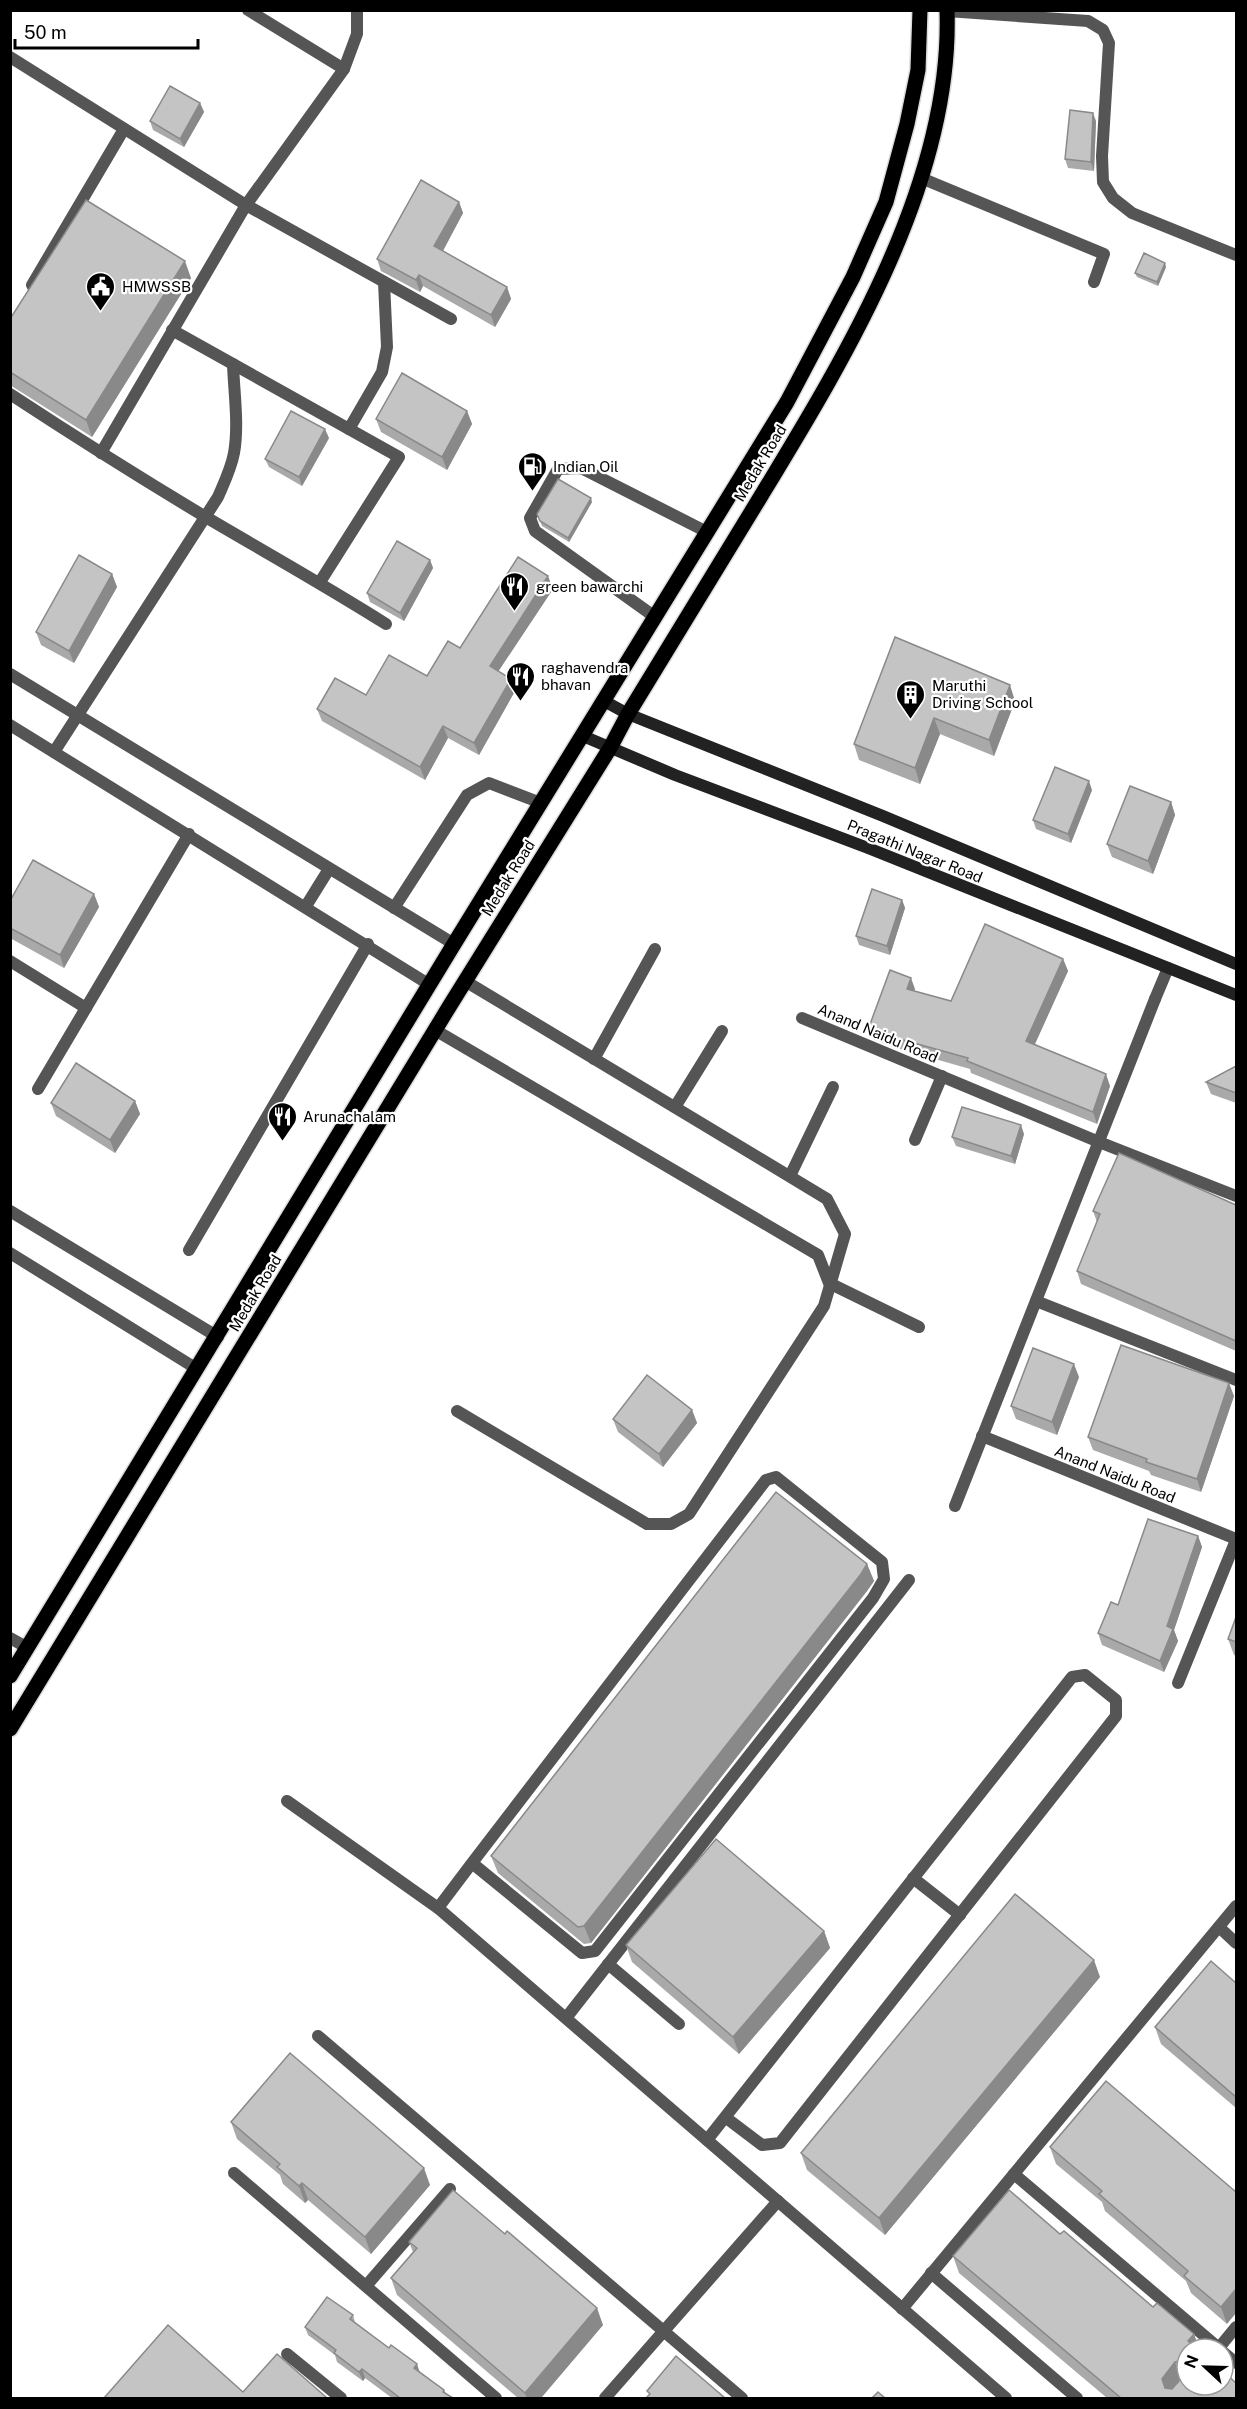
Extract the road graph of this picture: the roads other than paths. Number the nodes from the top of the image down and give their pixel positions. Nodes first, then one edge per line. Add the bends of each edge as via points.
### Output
1 (248, 10) edge
2 (357, 10) edge
3 (920, 10) edge
4 (947, 11) edge
5 (10, 57) edge
6 (344, 69) junction
7 (124, 129) junction
8 (921, 178) junction
9 (246, 205) junction
10 (1236, 255) edge
11 (384, 282) junction
12 (1094, 282) dead end
13 (28, 292) edge
14 (451, 319) dead end
15 (172, 330) junction
16 (233, 364) junction
17 (10, 394) edge
18 (349, 429) junction
19 (101, 453) junction
20 (205, 517) junction
21 (707, 532) junction
22 (320, 582) junction
23 (655, 617) junction
24 (386, 624) dead end
25 (10, 674) edge
26 (604, 701) junction
27 (628, 714) junction
28 (77, 715) junction
29 (10, 725) edge
30 (583, 736) junction
31 (610, 748) junction
32 (54, 752) junction
33 (541, 803) junction
34 (189, 834) junction
35 (329, 868) junction
36 (306, 906) junction
37 (394, 908) junction
38 (368, 944) junction
39 (454, 944) junction
40 (655, 949) dead end
41 (10, 961) edge
42 (1236, 964) edge
43 (1168, 968) junction
44 (465, 981) junction
45 (430, 985) junction
46 (1236, 995) edge
47 (86, 1008) junction
48 (802, 1018) dead end
49 (435, 1030) junction
50 (722, 1031) dead end
51 (594, 1059) junction
52 (942, 1076) junction
53 (833, 1087) dead end
54 (38, 1089) dead end
55 (675, 1107) junction
56 (915, 1140) dead end
57 (1099, 1142) junction
58 (790, 1176) junction
59 (1236, 1196) edge
60 (10, 1211) edge
61 (189, 1250) dead end
62 (10, 1253) edge
63 (829, 1283) junction
64 (1036, 1301) junction
65 (919, 1327) dead end
66 (218, 1337) junction
67 (197, 1369) junction
68 (1236, 1380) edge
69 (457, 1411) dead end
70 (982, 1436) junction
71 (955, 1506) dead end
72 (1236, 1540) edge
73 (909, 1580) dead end
74 (10, 1638) edge
75 (28, 1648) junction
76 (10, 1676) edge
77 (1178, 1683) dead end
78 (10, 1729) edge
79 (287, 1801) dead end
80 (472, 1863) junction
81 (913, 1878) junction
82 (1236, 1906) edge
83 (438, 1908) junction
84 (960, 1915) junction
85 (1219, 1927) junction
86 (1236, 1943) edge
87 (608, 1964) junction
88 (566, 2018) junction
89 (679, 2024) dead end
90 (318, 2036) dead end
91 (725, 2117) junction
92 (707, 2140) junction
93 (234, 2173) dead end
94 (1014, 2174) junction
95 (450, 2189) edge
96 (778, 2201) junction
97 (931, 2273) junction
98 (366, 2286) junction
99 (902, 2308) junction
100 (663, 2332) junction
101 (1206, 2337) edge
102 (287, 2354) dead end
103 (341, 2398) edge
104 (496, 2398) edge
105 (605, 2398) edge
106 (742, 2398) edge
107 (1006, 2398) edge
108 (1077, 2398) edge

1 - 6 street
2 - 6 street via 357,34
3 - 21 main road, Medak Road via 918,70 886,202 853,277 787,402
4 - 8 main road, Medak Road via 945,74
4 - 10 street via 1088,21 1103,30 1109,43 1103,182 1113,198 1132,213
5 - 7 street
6 - 9 street
7 - 9 street
7 - 13 street
8 - 12 street via 1104,254
8 - 27 main road, Medak Road via 878,289 810,415
9 - 11 street
9 - 15 street
11 - 14 street
11 - 18 street via 387,347 382,372
15 - 16 street
15 - 19 street
16 - 18 street
16 - 20 street via 234,453
17 - 19 street
18 - 22 street via 399,457
19 - 20 street
20 - 22 street
20 - 28 street
21 - 23 main road, Medak Road
21 - 23 street via 581,468 558,469 530,518 535,531
22 - 24 street
23 - 26 main road, Medak Road
25 - 28 street
26 - 27 main road, Pragathi Nagar Road
26 - 30 main road, Medak Road
27 - 31 main road, Medak Road
27 - 42 main road, Pragathi Nagar Road
28 - 32 street
28 - 35 street
29 - 32 street
30 - 31 main road, Pragathi Nagar Road
30 - 33 main road, Medak Road
31 - 43 main road, Pragathi Nagar Road
31 - 44 main road, Medak Road
32 - 34 street
33 - 37 street via 489,783 467,795
33 - 39 main road, Medak Road
34 - 36 street
34 - 47 street
35 - 36 street
35 - 37 street
36 - 38 street
37 - 39 street
38 - 45 street
38 - 61 street
39 - 45 main road, Medak Road
40 - 51 street
41 - 47 street
43 - 46 main road, Pragathi Nagar Road
43 - 57 street
44 - 49 main road, Medak Road
44 - 51 street
45 - 66 main road, Medak Road
47 - 54 street
48 - 52 street, Anand Naidu Road
49 - 63 street via 818,1255
49 - 78 main road, Medak Road
50 - 55 street
51 - 55 street
52 - 56 street, Anand Naidu Road
52 - 57 street, Anand Naidu Road
53 - 58 street
55 - 58 street
57 - 59 street, Anand Naidu Road
57 - 64 street
58 - 63 street via 827,1198 845,1234
60 - 66 street
62 - 67 street
63 - 65 street
63 - 69 street via 824,1306 689,1514 671,1524 647,1524
64 - 68 street
64 - 70 street
66 - 67 main road, Medak Road
67 - 75 main road, Medak Road
70 - 71 street
70 - 72 street, Anand Naidu Road
72 - 77 street
73 - 87 street
74 - 75 street
75 - 76 main road, Medak Road
79 - 83 street
80 - 80 street via 766,1480 776,1477 882,1562 884,1579 873,1598 595,1951 582,1953
80 - 83 street
81 - 84 street
81 - 84 street via 1072,1677 1085,1675 1116,1700 1116,1716
81 - 91 street
82 - 85 street
83 - 88 street
84 - 91 street via 780,2143 762,2145
85 - 86 street
85 - 94 street
87 - 88 street
87 - 89 street
88 - 92 street
90 - 100 street
91 - 92 street
92 - 96 street
93 - 98 street
94 - 97 street
94 - 101 street
95 - 98 street
96 - 99 street
96 - 100 street
97 - 99 street
97 - 108 street
98 - 104 street
99 - 107 street
100 - 105 street
100 - 106 street
102 - 103 street

